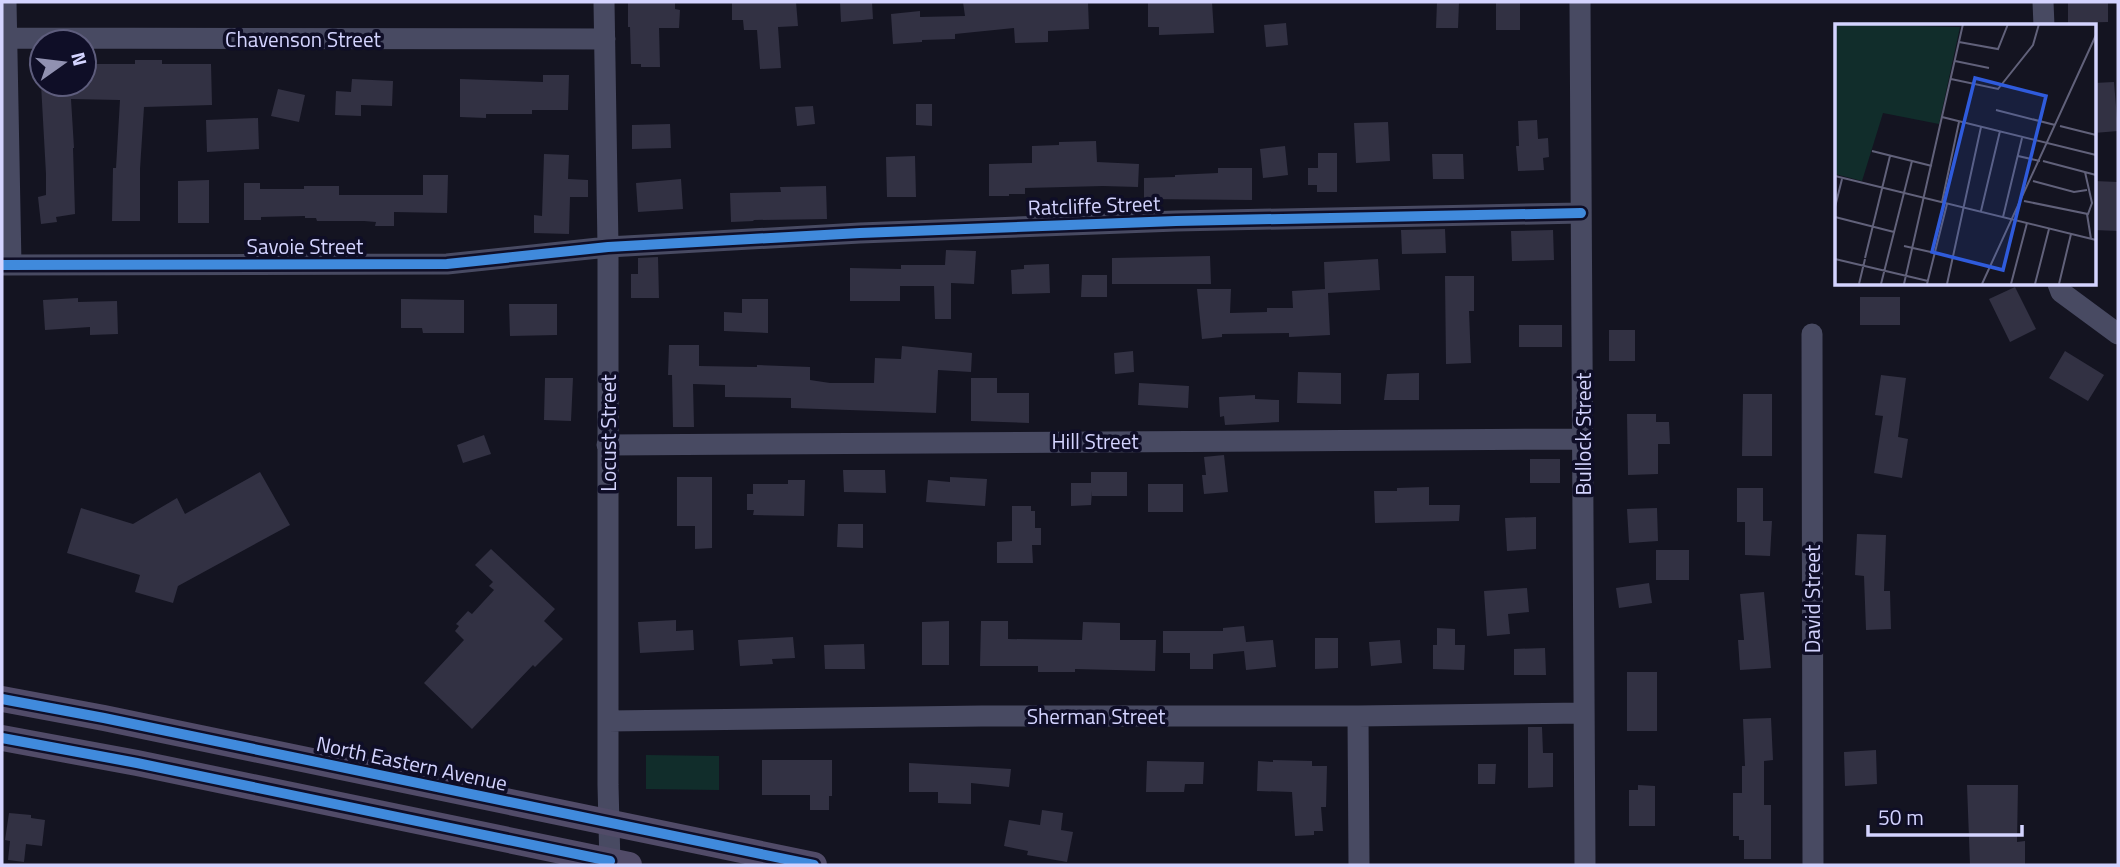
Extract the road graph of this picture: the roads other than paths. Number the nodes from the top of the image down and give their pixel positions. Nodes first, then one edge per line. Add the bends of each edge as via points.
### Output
1 (6, 2) edge
2 (604, 2) edge
3 (1580, 2) edge
4 (2043, 2) edge
5 (2044, 24) edge
6 (4, 38) edge
7 (604, 39) junction
8 (1581, 213) junction
9 (608, 247) junction
10 (6, 265) edge
11 (2058, 285) edge
12 (1812, 334) dead end
13 (2118, 334) edge
14 (1583, 439) junction
15 (607, 445) junction
16 (2, 699) edge
17 (1584, 713) junction
18 (1358, 716) junction
19 (608, 721) junction
20 (2, 738) edge
21 (609, 823) junction
22 (616, 864) edge
23 (814, 865) edge
24 (1359, 865) edge
25 (1585, 865) edge
26 (1813, 865) edge

1 - 6 street
2 - 7 street, Locust Street
3 - 8 street, Bullock Street
4 - 5 street
6 - 7 street, Chavenson Street
6 - 10 street
7 - 9 street, Locust Street
8 - 9 street, Ratcliffe Street via 1176,221
8 - 14 street, Bullock Street
9 - 10 street, Savoie Street via 447,264
9 - 15 street, Locust Street
11 - 13 street via 2061,292
12 - 26 street, David Street
14 - 15 street, Hill Street
14 - 17 street, Bullock Street
15 - 19 street, Locust Street
16 - 21 main road, North Eastern Avenue
17 - 18 street, Sherman Street
17 - 25 street, Bullock Street
18 - 19 street, Sherman Street
18 - 24 street
19 - 21 street, Locust Street
20 - 22 main road
21 - 22 street, Locust Street
21 - 23 main road, North Eastern Avenue

